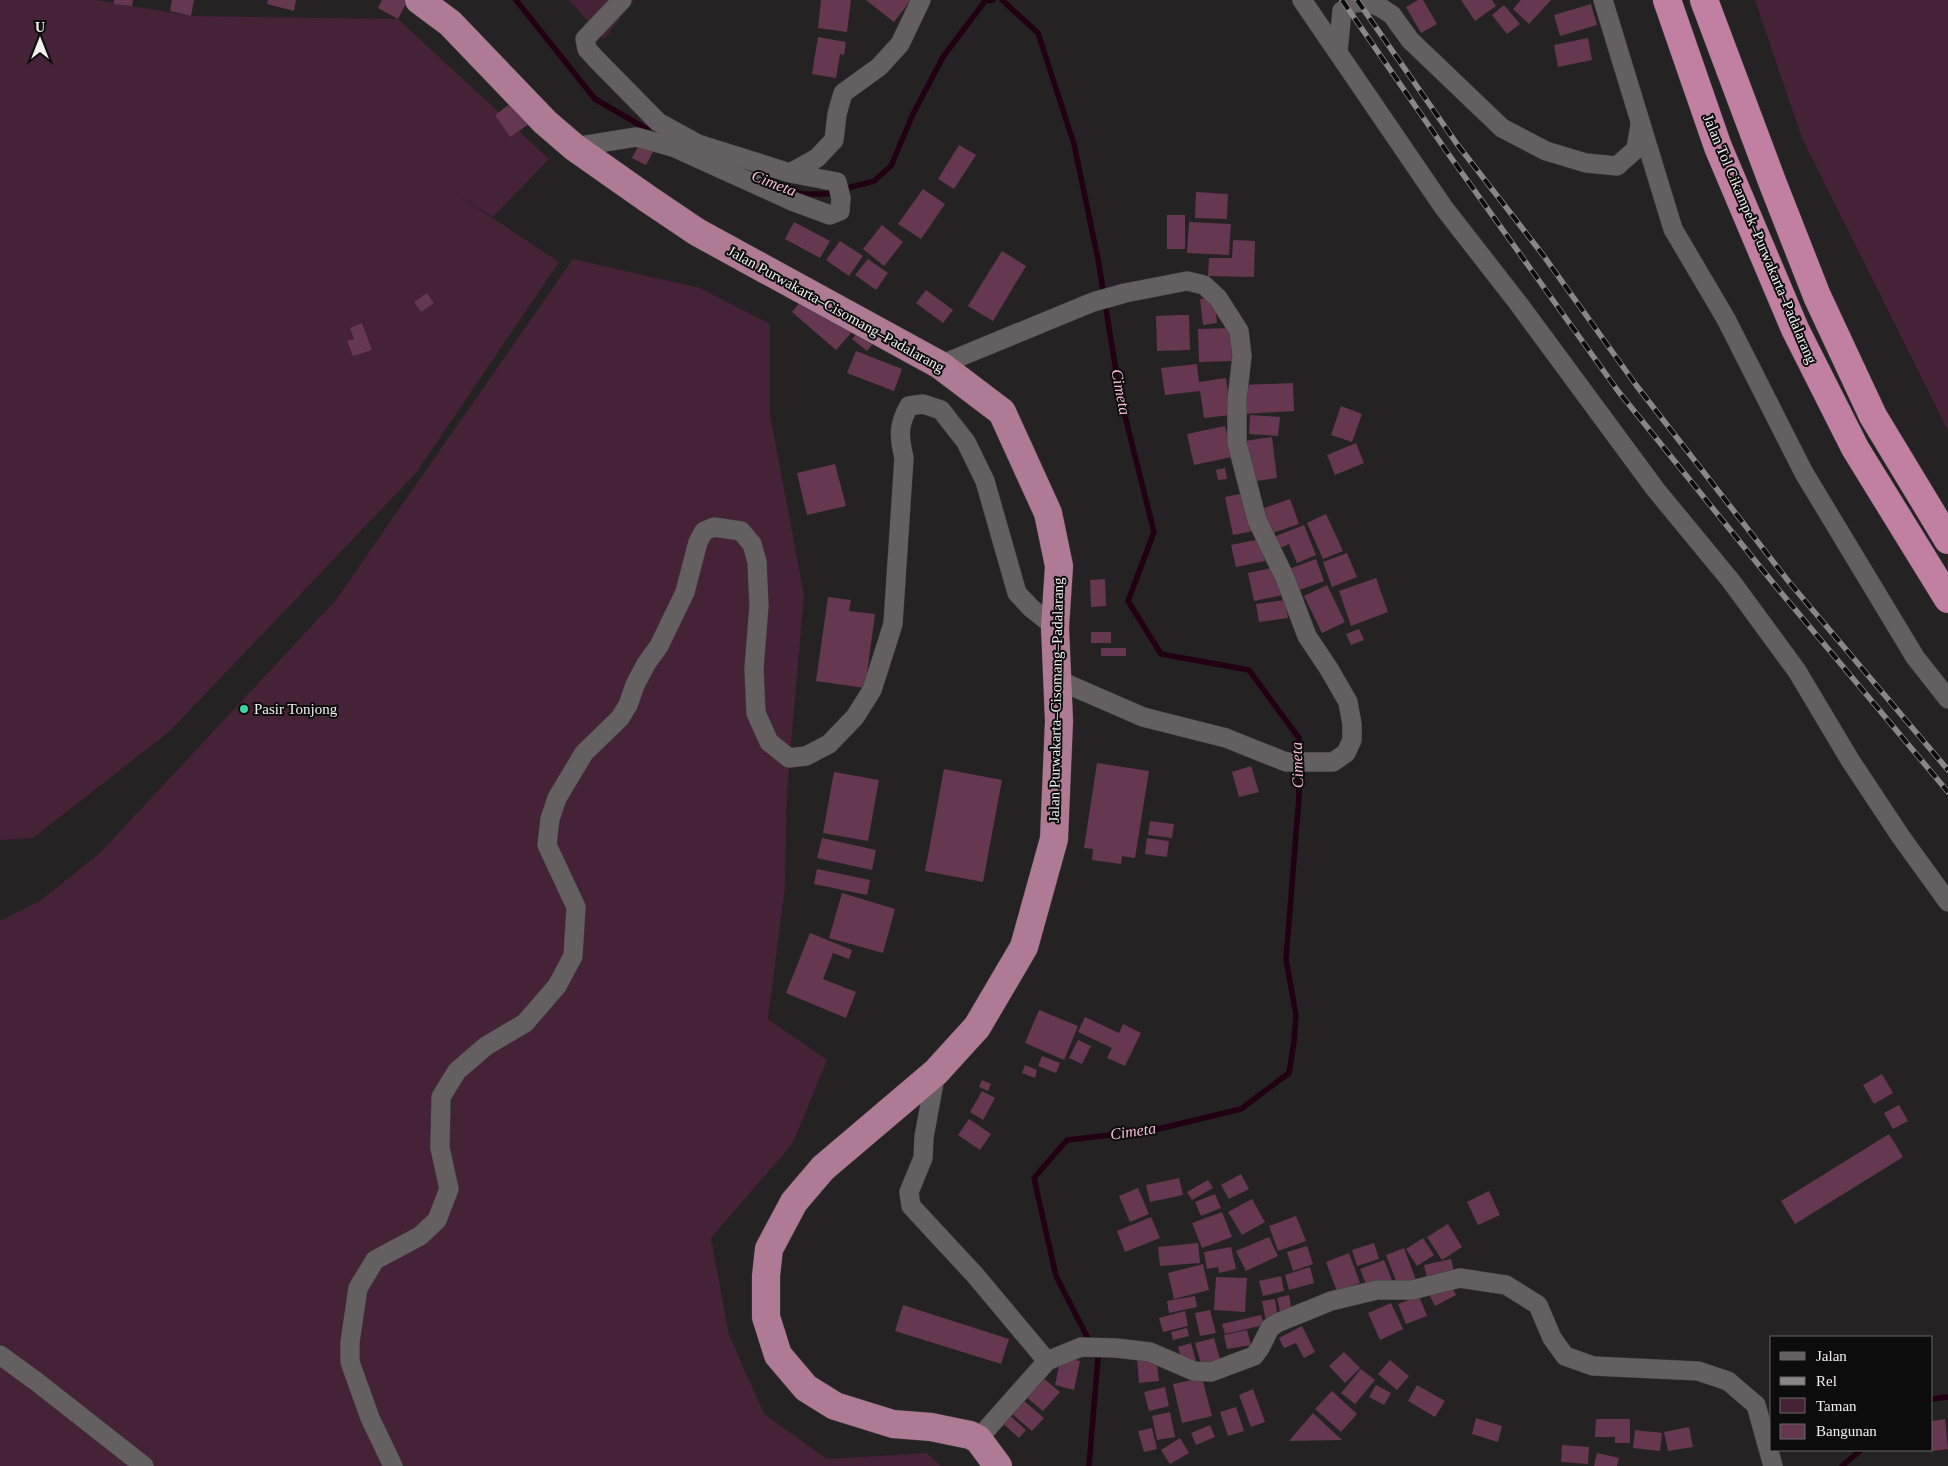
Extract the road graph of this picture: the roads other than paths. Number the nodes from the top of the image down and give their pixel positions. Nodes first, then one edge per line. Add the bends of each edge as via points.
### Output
1 (419, 0) edge
2 (622, 0) edge
3 (921, 0) edge
4 (1302, 0) edge
5 (1604, 0) edge
6 (1667, 0) edge
7 (1704, 0) edge
8 (1338, 51) junction
9 (1641, 122) junction
10 (574, 146) junction
11 (790, 173) junction
12 (940, 365) junction
13 (1948, 540) edge
14 (1948, 599) edge
15 (1055, 627) junction
16 (1058, 680) junction
17 (1948, 699) edge
18 (1948, 902) edge
19 (936, 1072) junction
20 (0, 1355) edge
21 (1047, 1361) junction
22 (978, 1439) junction
23 (144, 1466) edge
24 (393, 1466) edge
25 (998, 1466) edge
26 (1773, 1466) edge

1 - 10 highway, Jalan Purwakarta–Cisomang–Padalarang via 450,23 546,122
2 - 11 street via 585,39 587,48 619,84 658,122 698,144
3 - 11 street via 900,44 879,67 843,93 834,140 817,158
4 - 8 street
5 - 9 street
6 - 14 highway, Jalan Tol Cikampek–Purwakarta–Padalarang via 1718,147 1795,329 1856,448
7 - 13 highway, Jalan Tol Cikampek–Purwakarta–Padalarang via 1817,296 1873,416
8 - 9 street via 1342,11 1353,3 1366,2 1392,14 1410,40 1502,128 1546,150 1586,163 1617,166 1636,149
8 - 18 street via 1444,208 1797,671 1850,760
9 - 17 street via 1673,229 1726,319 1804,473 1916,657
10 - 11 street via 636,137 673,147 792,201 830,214 840,211 839,190
10 - 12 highway, Jalan Purwakarta–Cisomang–Padalarang via 697,232
12 - 15 highway, Jalan Purwakarta–Cisomang–Padalarang via 1002,412 1048,513 1059,566
12 - 16 street via 1093,302 1186,281 1204,285 1218,298 1239,331 1242,356 1237,443 1257,520 1285,578 1307,636 1348,702 1352,740 1346,753 1333,762 1286,762 1226,738 1143,717
15 - 16 highway, Jalan Purwakarta–Cisomang–Padalarang
15 - 24 street via 1017,593 985,481 966,442 941,410 923,404 909,406 899,438 904,458 893,624 872,690 855,717 829,744 806,756 789,758 769,742 756,713 754,668 759,606 757,562 752,544 741,531 714,527 704,531 685,592 659,646 635,685 628,705 620,718 584,753 557,798 550,819 547,844 576,907 573,956 557,986 525,1023 486,1046 457,1071 441,1097 440,1148 449,1189 436,1220 420,1236 375,1260 358,1288 350,1362 370,1418
16 - 19 highway, Jalan Purwakarta–Cisomang–Padalarang via 1054,839 1024,947 978,1027
19 - 21 street via 923,1158 909,1192 911,1206
19 - 22 highway, Jalan Purwakarta–Cisomang–Padalarang via 823,1168 794,1202 769,1249 766,1317 778,1355 806,1388 835,1406 893,1424 931,1427
20 - 23 street
21 - 22 street
21 - 26 street via 1081,1347 1116,1348 1150,1352 1194,1371 1211,1372 1254,1356 1270,1328 1277,1323 1331,1301 1377,1290 1422,1288 1460,1278 1506,1285 1538,1305 1552,1338 1565,1356 1593,1366 1698,1371 1728,1381 1756,1405
22 - 25 highway

